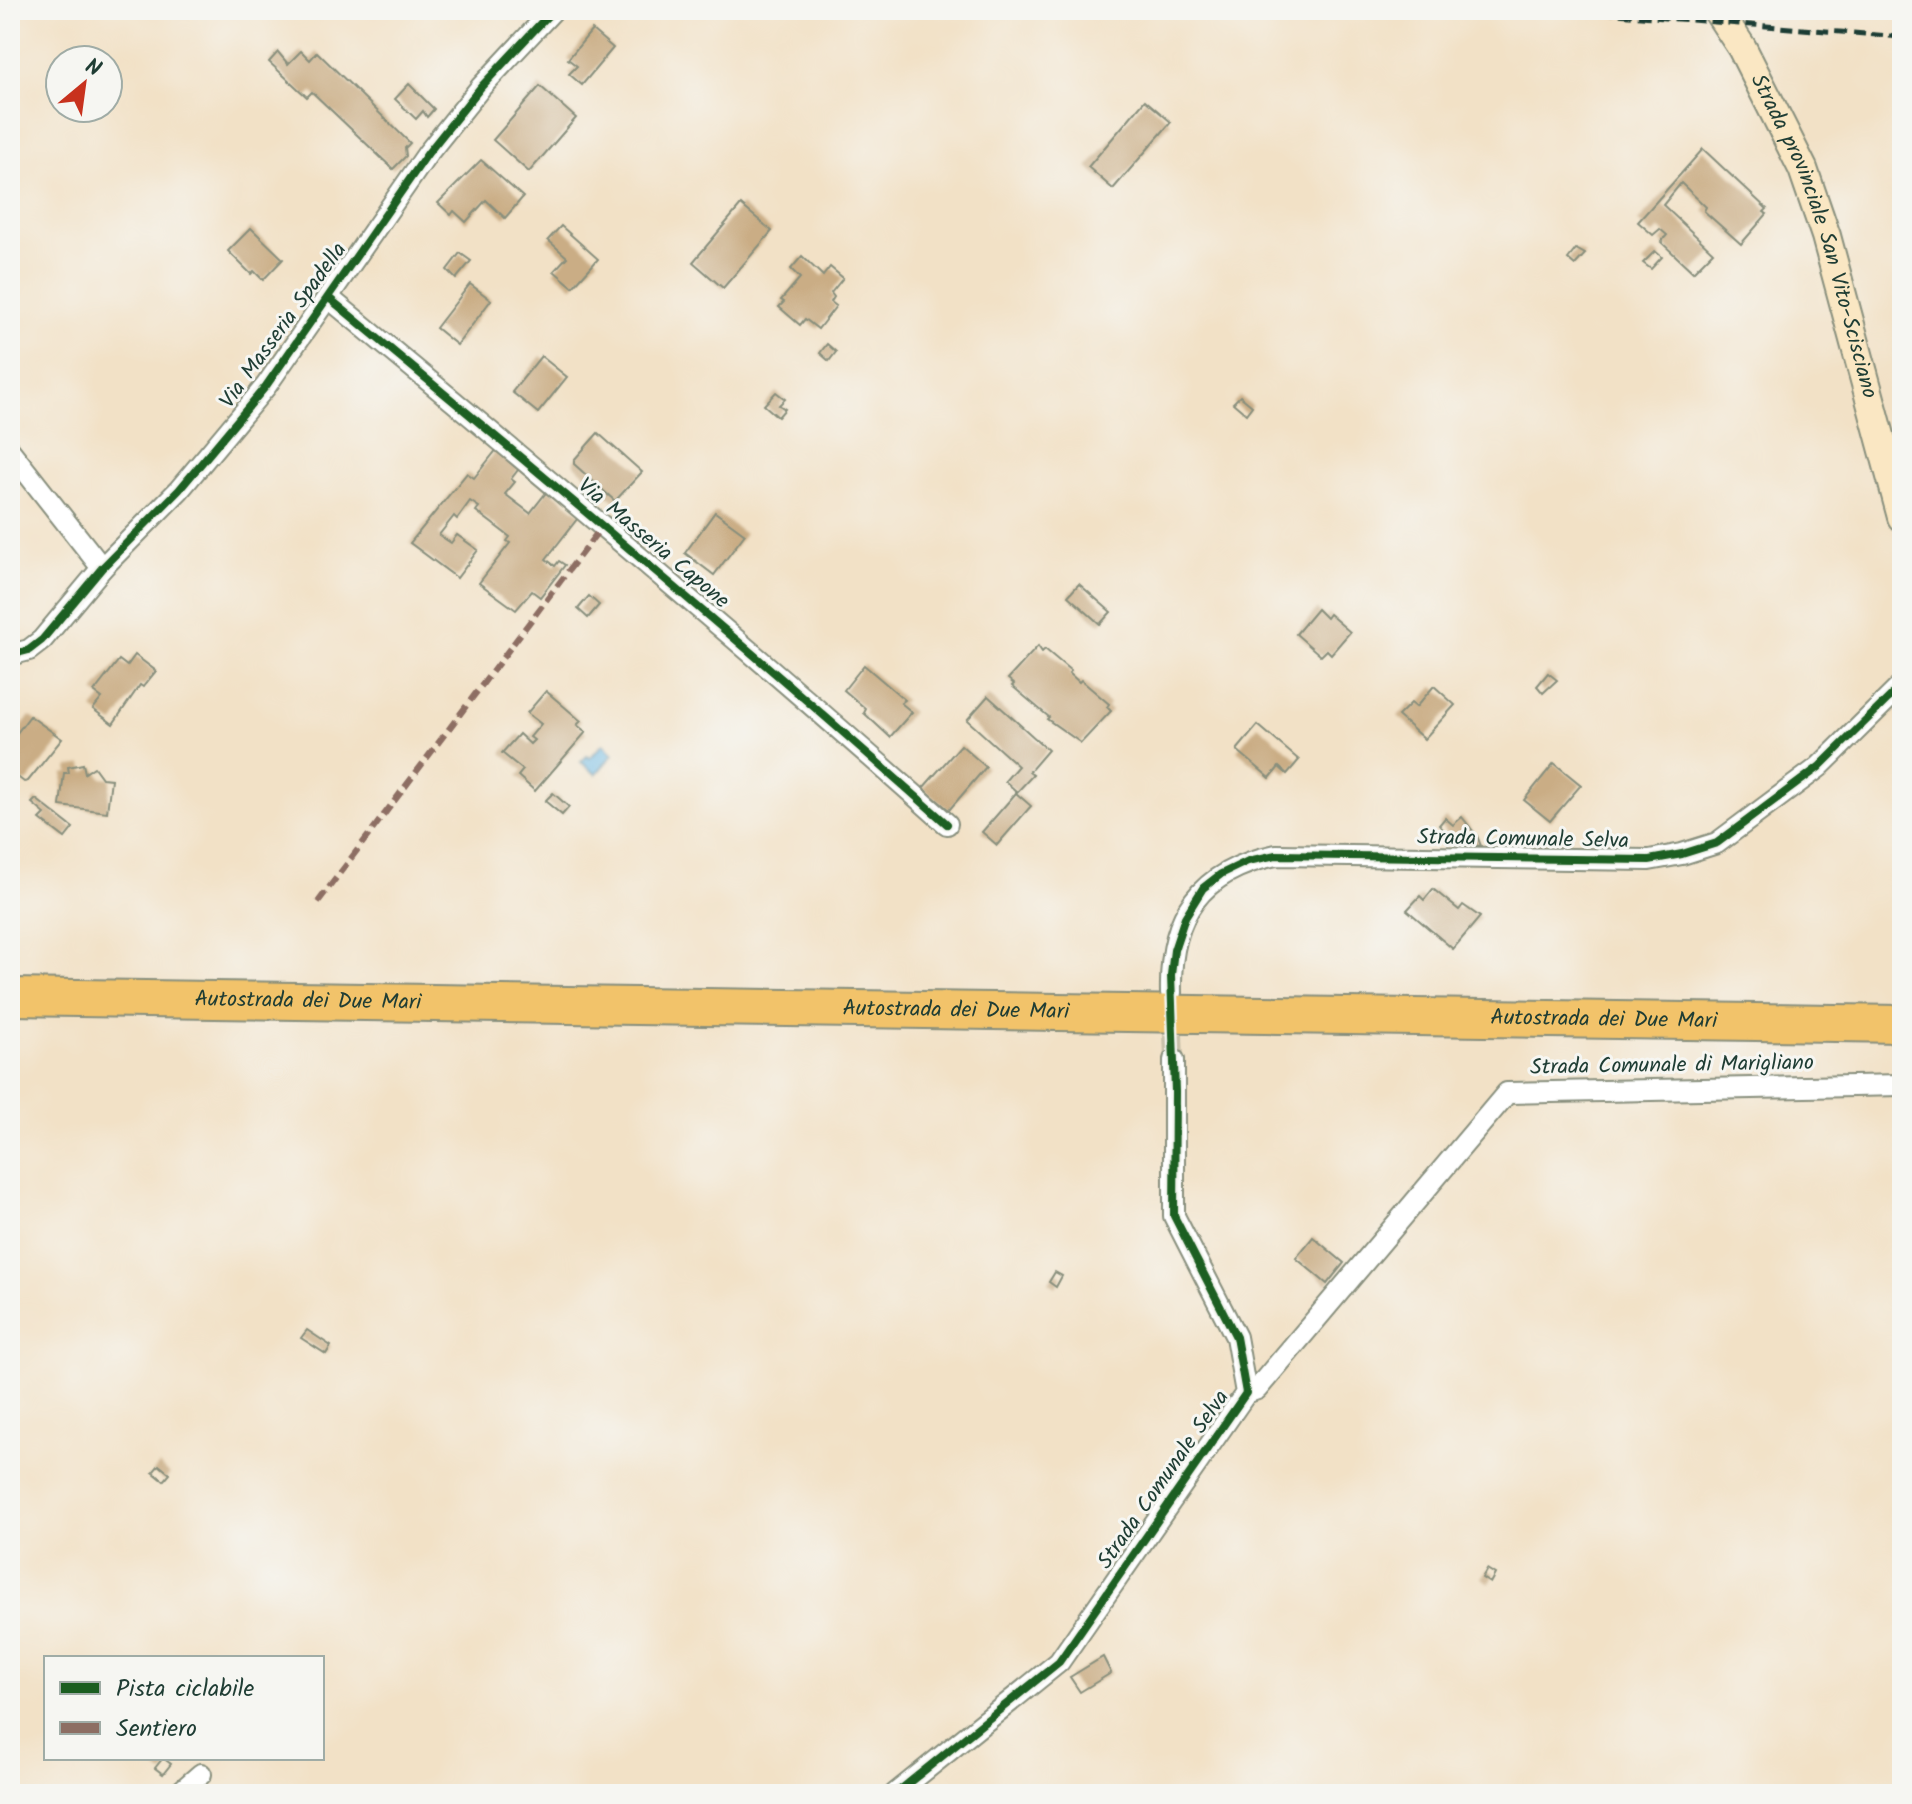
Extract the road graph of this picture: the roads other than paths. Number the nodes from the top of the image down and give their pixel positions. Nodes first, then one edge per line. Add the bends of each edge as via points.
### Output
1 (553, 10) edge
2 (1717, 10) edge
3 (329, 298) junction
4 (10, 451) edge
5 (1902, 517) edge
6 (102, 568) junction
7 (19, 653) edge
8 (1902, 685) edge
9 (947, 824) dead end
10 (1171, 993) tunnel mouth
11 (10, 997) edge
12 (10, 1021) edge
13 (1902, 1024) edge
14 (1902, 1048) edge
15 (1174, 1060) tunnel mouth
16 (1902, 1085) edge
17 (1246, 1393) junction
18 (201, 1774) dead end
19 (178, 1794) edge
20 (895, 1794) edge

1 - 3 street, Via Masseria Spadella via 428,153
2 - 5 street, Strada provinciale San Vito-Scisciano via 1803,169
3 - 6 street, Via Masseria Spadella via 266,386 198,467
3 - 9 street, Via Masseria Capone via 615,535
4 - 6 street
6 - 7 street, Via Masseria Spadella via 42,640
8 - 10 street, Strada Comunale Selva via 1819,767 1717,843 1682,854 1649,860 1276,855 1248,861 1203,888 1185,917 1174,950
11 - 13 highway, Autostrada dei Due Mari
12 - 14 highway, Autostrada dei Due Mari
15 - 17 street, Strada Comunale Selva via 1174,1216 1236,1337
16 - 17 street, Strada Comunale di Marigliano via 1507,1093 1257,1389
17 - 20 street, Strada Comunale Selva via 1059,1662
18 - 19 street

